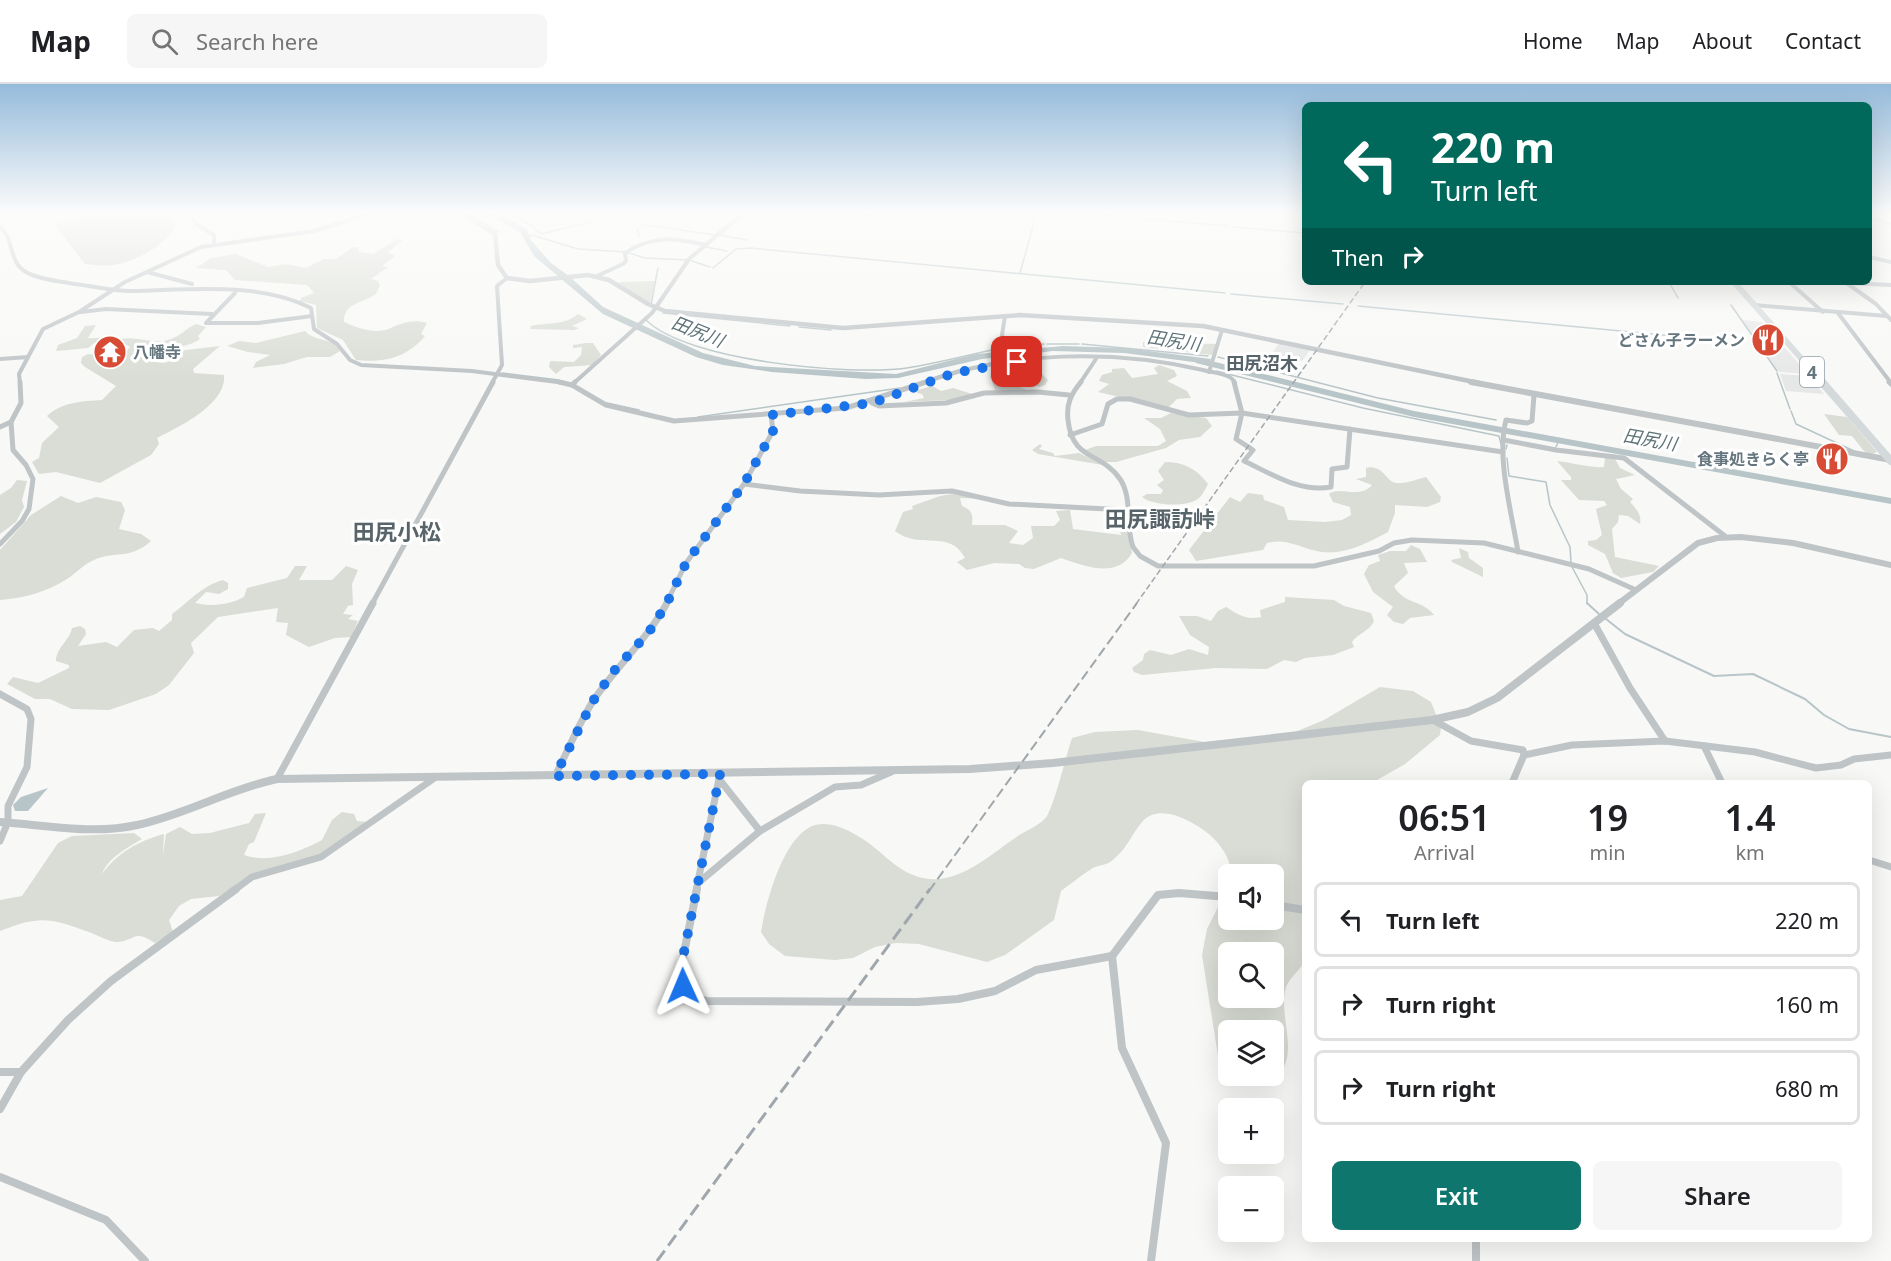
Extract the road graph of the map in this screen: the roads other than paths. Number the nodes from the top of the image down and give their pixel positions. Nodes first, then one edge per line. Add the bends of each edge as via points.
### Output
1 (21, 267) edge
2 (159, 267) edge
3 (499, 267) edge
4 (617, 267) edge
5 (682, 267) edge
6 (147, 272) junction
7 (597, 276) junction
8 (507, 278) junction
9 (1872, 284) edge
10 (1737, 285) edge
11 (1792, 285) edge
12 (1850, 285) edge
13 (1891, 285) edge
14 (194, 286) junction
15 (112, 290) junction
16 (235, 293) junction
17 (1754, 305) junction
18 (654, 309) junction
19 (1881, 309) junction
20 (1891, 309) edge
21 (79, 312) junction
22 (1823, 312) junction
23 (1838, 313) junction
24 (212, 314) junction
25 (312, 316) junction
26 (1005, 316) junction
27 (1889, 318) edge
28 (1222, 330) junction
29 (28, 357) junction
30 (0, 359) edge
31 (1016, 359) junction
32 (1096, 359) junction
33 (1210, 370) junction
34 (497, 375) junction
35 (573, 384) junction
36 (1891, 384) edge
37 (1069, 395) junction
38 (1534, 395) junction
39 (872, 403) junction
40 (1242, 413) junction
41 (771, 415) junction
42 (11, 422) junction
43 (0, 427) edge
44 (1350, 429) junction
45 (1070, 435) junction
46 (1504, 437) junction
47 (1503, 452) junction
48 (1891, 460) edge
49 (744, 484) junction
50 (1127, 510) junction
51 (1725, 536) junction
52 (0, 544) edge
53 (1518, 552) junction
54 (1891, 565) edge
55 (1636, 590) junction
56 (1593, 623) junction
57 (0, 694) edge
58 (1432, 720) junction
59 (1665, 741) junction
60 (1704, 746) junction
61 (1524, 755) junction
62 (1891, 755) edge
63 (894, 771) junction
64 (437, 776) junction
65 (555, 776) junction
66 (720, 776) junction
67 (277, 778) junction
68 (1513, 780) edge
69 (1720, 780) edge
70 (4, 822) edge
71 (760, 831) junction
72 (0, 841) edge
73 (1872, 861) edge
74 (1891, 867) edge
75 (698, 884) junction
76 (1218, 896) edge
77 (1284, 907) edge
78 (1302, 910) edge
79 (1112, 956) junction
80 (0, 1072) edge
81 (21, 1072) junction
82 (0, 1109) edge
83 (0, 1177) edge
84 (1476, 1242) edge
85 (145, 1261) edge
86 (1151, 1261) edge
87 (1476, 1261) edge

1 - 15 street via 41,279
2 - 6 street
3 - 8 street
4 - 7 street
5 - 18 street
6 - 14 street
6 - 15 street
7 - 8 street via 531,281
7 - 18 street
8 - 34 street via 497,286 503,356
9 - 13 street
10 - 17 highway, 4
11 - 22 street
12 - 19 street
14 - 15 street
14 - 16 street
15 - 21 street
16 - 24 street
16 - 25 street via 257,293 303,303 311,308
17 - 22 street
17 - 48 highway, 4
18 - 26 street via 843,328
18 - 35 street
19 - 20 street
19 - 27 street
21 - 24 street via 106,309
21 - 29 street via 47,326
22 - 23 street
23 - 27 street
23 - 36 street
24 - 25 street via 206,323 258,323
25 - 34 street via 314,329 336,340 350,360 361,365
26 - 28 street via 1118,319
26 - 31 street via 1002,335
28 - 33 street
28 - 38 street
29 - 30 street
29 - 42 street via 18,374 21,403
31 - 32 street
31 - 39 street via 954,373
32 - 33 street
32 - 37 street via 1089,375
33 - 40 street via 1234,380
34 - 35 street
34 - 67 street
35 - 41 street via 600,403 674,421
37 - 39 street via 977,394 946,403
37 - 45 street
38 - 46 street via 1532,421 1506,420
38 - 48 street
39 - 41 street
40 - 44 street
40 - 44 street via 1236,439 1253,450 1244,461 1316,489 1331,487 1332,469 1347,467
40 - 45 street via 1189,416 1130,399 1116,399 1106,406 1102,424
41 - 49 street via 773,431
42 - 43 street
42 - 52 street via 14,450 33,479 26,516
44 - 47 street
45 - 50 street via 1082,452 1116,472 1127,495
46 - 47 street
46 - 51 street via 1556,450 1624,458
47 - 53 street
49 - 50 street via 879,495 952,491 1009,504
49 - 65 street via 686,563 649,632 593,701
50 - 53 street via 1131,545 1137,554 1165,567 1323,565 1412,540 1484,543
51 - 54 street via 1761,538
51 - 55 street via 1698,543
53 - 55 street via 1589,568
55 - 56 street
56 - 58 street via 1483,706
56 - 59 street
57 - 70 street via 27,709 31,719 27,767
58 - 61 street via 1461,738 1520,749
58 - 63 street via 1053,763
59 - 60 street
59 - 61 street via 1572,745
60 - 62 street via 1755,752 1816,768
60 - 69 street
61 - 68 street
63 - 66 street
63 - 71 street via 861,785 835,787
64 - 65 street
64 - 67 street
64 - 81 street via 321,857 252,877 87,1000
65 - 66 street
66 - 71 street
66 - 75 street
67 - 70 street via 121,828
70 - 72 street
71 - 75 street
73 - 74 street
75 - 79 street via 679,977 693,996 706,1001 958,999 995,991 1036,970
76 - 79 street via 1179,892 1158,895
77 - 78 street
79 - 86 street via 1122,1048 1166,1143
80 - 81 street
81 - 82 street
83 - 85 street via 105,1220
84 - 87 street

